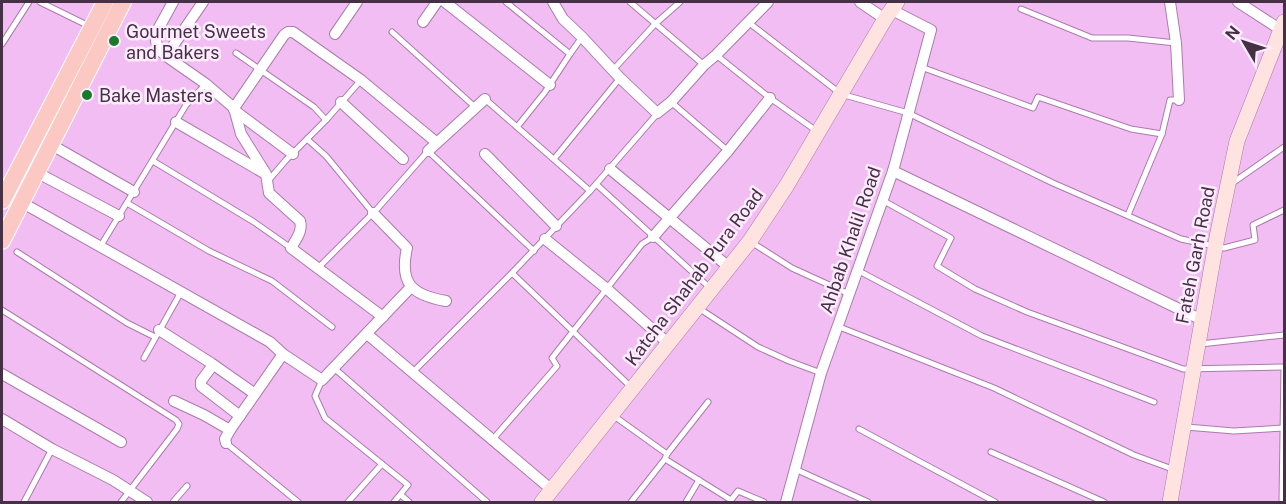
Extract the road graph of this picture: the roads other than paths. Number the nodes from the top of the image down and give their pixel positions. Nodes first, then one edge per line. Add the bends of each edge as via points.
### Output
1 (29, 2) edge
2 (40, 2) edge
3 (105, 2) edge
4 (123, 2) edge
5 (173, 2) edge
6 (203, 2) edge
7 (357, 2) edge
8 (422, 2) edge
9 (445, 2) edge
10 (506, 2) edge
11 (554, 2) edge
12 (630, 2) edge
13 (680, 2) edge
14 (768, 2) edge
15 (860, 2) edge
16 (1170, 2) edge
17 (1238, 2) edge
18 (435, 5) edge
19 (1021, 9) dead end
20 (891, 10) edge
21 (748, 21) junction
22 (423, 22) dead end
23 (655, 24) junction
24 (1282, 26) edge
25 (92, 28) junction
26 (392, 32) dead end
27 (335, 34) dead end
28 (582, 38) junction
29 (1176, 43) junction
30 (2, 44) edge
31 (236, 53) dead end
32 (570, 54) junction
33 (716, 55) junction
34 (166, 56) junction
35 (704, 65) junction
36 (921, 67) junction
37 (261, 70) junction
38 (616, 74) junction
39 (361, 80) junction
40 (206, 84) junction
41 (550, 85) junction
42 (841, 94) junction
43 (770, 98) junction
44 (485, 99) joint
45 (1179, 100) joint
46 (341, 102) junction
47 (671, 102) junction
48 (476, 107) junction
49 (234, 109) junction
50 (657, 113) junction
51 (908, 113) junction
52 (326, 120) junction
53 (176, 122) junction
54 (517, 127) junction
55 (819, 132) junction
56 (1162, 134) junction
57 (307, 139) junction
58 (436, 142) junction
59 (50, 144) junction
60 (1284, 147) edge
61 (428, 151) junction
62 (728, 151) junction
63 (293, 153) junction
64 (484, 154) dead end
65 (403, 159) dead end
66 (554, 159) junction
67 (153, 161) junction
68 (610, 169) junction
69 (893, 171) junction
70 (36, 172) junction
71 (267, 177) junction
72 (12, 181) junction
73 (596, 184) junction
74 (1228, 187) junction
75 (590, 191) junction
76 (134, 192) junction
77 (25, 195) junction
78 (882, 200) junction
79 (2, 201) edge
80 (127, 203) junction
81 (1284, 210) edge
82 (374, 213) junction
83 (1128, 215) junction
84 (7, 216) edge
85 (119, 216) junction
86 (670, 219) junction
87 (556, 226) junction
88 (653, 237) junction
89 (545, 238) junction
90 (2, 240) edge
91 (750, 242) junction
92 (1215, 246) junction
93 (100, 247) junction
94 (291, 248) junction
95 (534, 250) junction
96 (17, 252) dead end
97 (318, 268) junction
98 (730, 268) junction
99 (857, 270) junction
100 (512, 273) junction
101 (411, 287) junction
102 (607, 289) junction
103 (712, 290) junction
104 (181, 292) junction
105 (849, 294) junction
106 (446, 301) dead end
107 (698, 308) junction
108 (2, 309) edge
109 (383, 317) junction
110 (1202, 320) junction
111 (837, 326) junction
112 (332, 327) dead end
113 (573, 332) junction
114 (157, 333) junction
115 (367, 334) junction
116 (1284, 336) edge
117 (669, 344) junction
118 (1198, 344) junction
119 (283, 354) junction
120 (144, 358) dead end
121 (213, 365) junction
122 (1284, 367) edge
123 (334, 368) junction
124 (1194, 368) junction
125 (413, 372) junction
126 (821, 373) junction
127 (2, 374) edge
128 (322, 380) junction
129 (633, 390) junction
130 (255, 394) junction
131 (174, 400) dead end
132 (708, 402) dead end
133 (1154, 402) dead end
134 (612, 415) junction
135 (240, 416) junction
136 (2, 419) edge
137 (1184, 427) junction
138 (1283, 428) edge
139 (859, 429) dead end
140 (230, 430) junction
141 (492, 440) junction
142 (121, 442) dead end
143 (226, 443) joint
144 (52, 449) junction
145 (991, 452) dead end
146 (666, 457) junction
147 (382, 464) junction
148 (795, 469) junction
149 (1176, 470) junction
150 (699, 480) junction
151 (187, 486) dead end
152 (552, 489) junction
153 (130, 492) junction
154 (401, 495) junction
155 (632, 500) edge
156 (24, 502) edge
157 (122, 502) edge
158 (147, 502) edge
159 (173, 502) edge
160 (298, 502) edge
161 (348, 502) edge
162 (394, 502) edge
163 (409, 502) edge
164 (488, 502) edge
165 (542, 502) edge
166 (641, 502) edge
167 (686, 502) edge
168 (764, 502) edge
169 (786, 502) edge
170 (868, 502) edge
171 (995, 502) edge
172 (1104, 502) edge
173 (1170, 502) edge
174 (1282, 502) edge

1 - 30 lane
2 - 25 lane
3 - 25 main road
4 - 59 main road
5 - 34 street via 156,33 158,49
6 - 34 street
7 - 27 street
8 - 18 street
9 - 41 street
10 - 32 lane
11 - 28 street via 563,19
12 - 23 lane
13 - 23 lane
14 - 21 street
15 - 20 street
16 - 29 street
17 - 24 street
18 - 22 street
19 - 29 lane via 1092,38
20 - 36 street, Ahbab Khalil Road via 931,30
20 - 42 street, Katcha Shahab Pura Road
21 - 33 street
21 - 42 lane
23 - 35 lane
23 - 38 lane
24 - 74 street, Fateh Garh Road via 1237,141
25 - 72 main road
26 - 48 lane
28 - 32 lane
28 - 38 street
29 - 45 street
31 - 37 lane
32 - 41 lane
33 - 35 street
33 - 43 lane
34 - 40 street
35 - 47 street
36 - 51 street, Ahbab Khalil Road
36 - 56 lane via 1034,108 1038,98 1131,129
37 - 39 street via 284,35 293,32
37 - 49 street
37 - 52 lane
38 - 50 street
38 - 66 lane
39 - 46 lane
39 - 58 street
40 - 49 street
40 - 53 lane
41 - 54 lane
42 - 51 lane
42 - 55 street, Katcha Shahab Pura Road
43 - 55 lane
43 - 62 street
44 - 48 street
44 - 54 lane
45 - 56 lane via 1170,100
46 - 52 lane
46 - 65 street
47 - 50 street
47 - 62 lane
48 - 58 street
49 - 63 street
49 - 71 street via 240,134
50 - 68 lane
51 - 69 street, Ahbab Khalil Road
51 - 83 lane
52 - 57 lane
53 - 67 lane
53 - 71 street
54 - 66 lane
55 - 91 street, Katcha Shahab Pura Road
56 - 83 lane
57 - 63 lane
57 - 82 lane
58 - 61 street
59 - 70 main road
59 - 76 street
60 - 74 lane
61 - 82 lane
61 - 95 lane
62 - 86 street
63 - 71 lane
64 - 87 street
66 - 75 lane
67 - 76 lane
67 - 94 lane
68 - 73 lane
68 - 86 street
69 - 78 street, Ahbab Khalil Road
69 - 110 street
70 - 77 main road
70 - 85 street
71 - 94 street via 269,193 300,221 302,227
72 - 77 main road
72 - 79 main road
73 - 75 lane
73 - 88 lane
74 - 92 street, Fateh Garh Road
75 - 87 lane
76 - 80 lane
77 - 84 main road
77 - 93 street
78 - 99 street, Ahbab Khalil Road
78 - 124 lane via 951,238 937,266 975,289 1183,369
80 - 85 lane
80 - 112 lane via 209,251 272,281
81 - 92 lane via 1253,225 1255,240 1224,248
82 - 97 lane
82 - 101 street via 407,248 404,268
83 - 92 lane via 1181,239
84 - 90 main road
85 - 93 lane
86 - 88 street
86 - 98 street
87 - 89 lane
88 - 102 lane via 642,244
88 - 103 lane
89 - 95 lane
89 - 102 street
91 - 98 street, Katcha Shahab Pura Road
91 - 105 lane via 792,268
92 - 110 street, Fateh Garh Road
93 - 104 street
94 - 97 street
95 - 100 lane
96 - 114 lane via 127,323
97 - 109 street
98 - 103 street, Katcha Shahab Pura Road
99 - 105 street, Ahbab Khalil Road
99 - 133 lane via 982,336
100 - 113 lane
100 - 125 lane
101 - 106 street
101 - 109 street
102 - 113 lane
102 - 117 street
103 - 107 street, Katcha Shahab Pura Road
104 - 114 lane
104 - 119 street via 270,342
105 - 111 street, Ahbab Khalil Road
107 - 117 street, Katcha Shahab Pura Road
107 - 126 lane via 758,347
108 - 153 lane via 179,424
109 - 115 street
110 - 118 street, Fateh Garh Road
111 - 126 street, Ahbab Khalil Road
111 - 149 lane via 994,388 1134,455
113 - 129 lane
113 - 141 lane via 552,358 557,366
114 - 120 lane
114 - 121 street
115 - 123 street
115 - 125 street
116 - 118 lane
117 - 129 street, Katcha Shahab Pura Road
118 - 124 street, Fateh Garh Road
119 - 128 street
119 - 130 street
121 - 130 street
121 - 135 street via 201,386
122 - 124 lane
122 - 138 lane
123 - 128 street
123 - 164 lane
124 - 137 street, Fateh Garh Road
125 - 141 street
126 - 148 street, Ahbab Khalil Road
127 - 142 street
128 - 147 lane via 315,396 325,418
129 - 134 street, Katcha Shahab Pura Road
130 - 135 street
131 - 140 street
132 - 146 lane
134 - 146 lane
134 - 152 street, Katcha Shahab Pura Road
135 - 140 street
136 - 144 street
137 - 138 lane via 1234,431
137 - 149 street, Fateh Garh Road
138 - 174 lane
139 - 171 lane
140 - 143 street
141 - 152 street
143 - 160 lane
144 - 153 street
144 - 156 lane
145 - 172 lane
146 - 150 lane
146 - 155 lane
147 - 154 lane via 408,485
147 - 161 lane
148 - 169 street, Ahbab Khalil Road
148 - 170 lane
149 - 173 street, Fateh Garh Road
150 - 167 lane
150 - 168 lane via 731,500 738,491
151 - 159 lane
152 - 165 street, Katcha Shahab Pura Road
153 - 157 lane
153 - 158 street
154 - 162 lane
154 - 163 lane
155 - 166 lane

